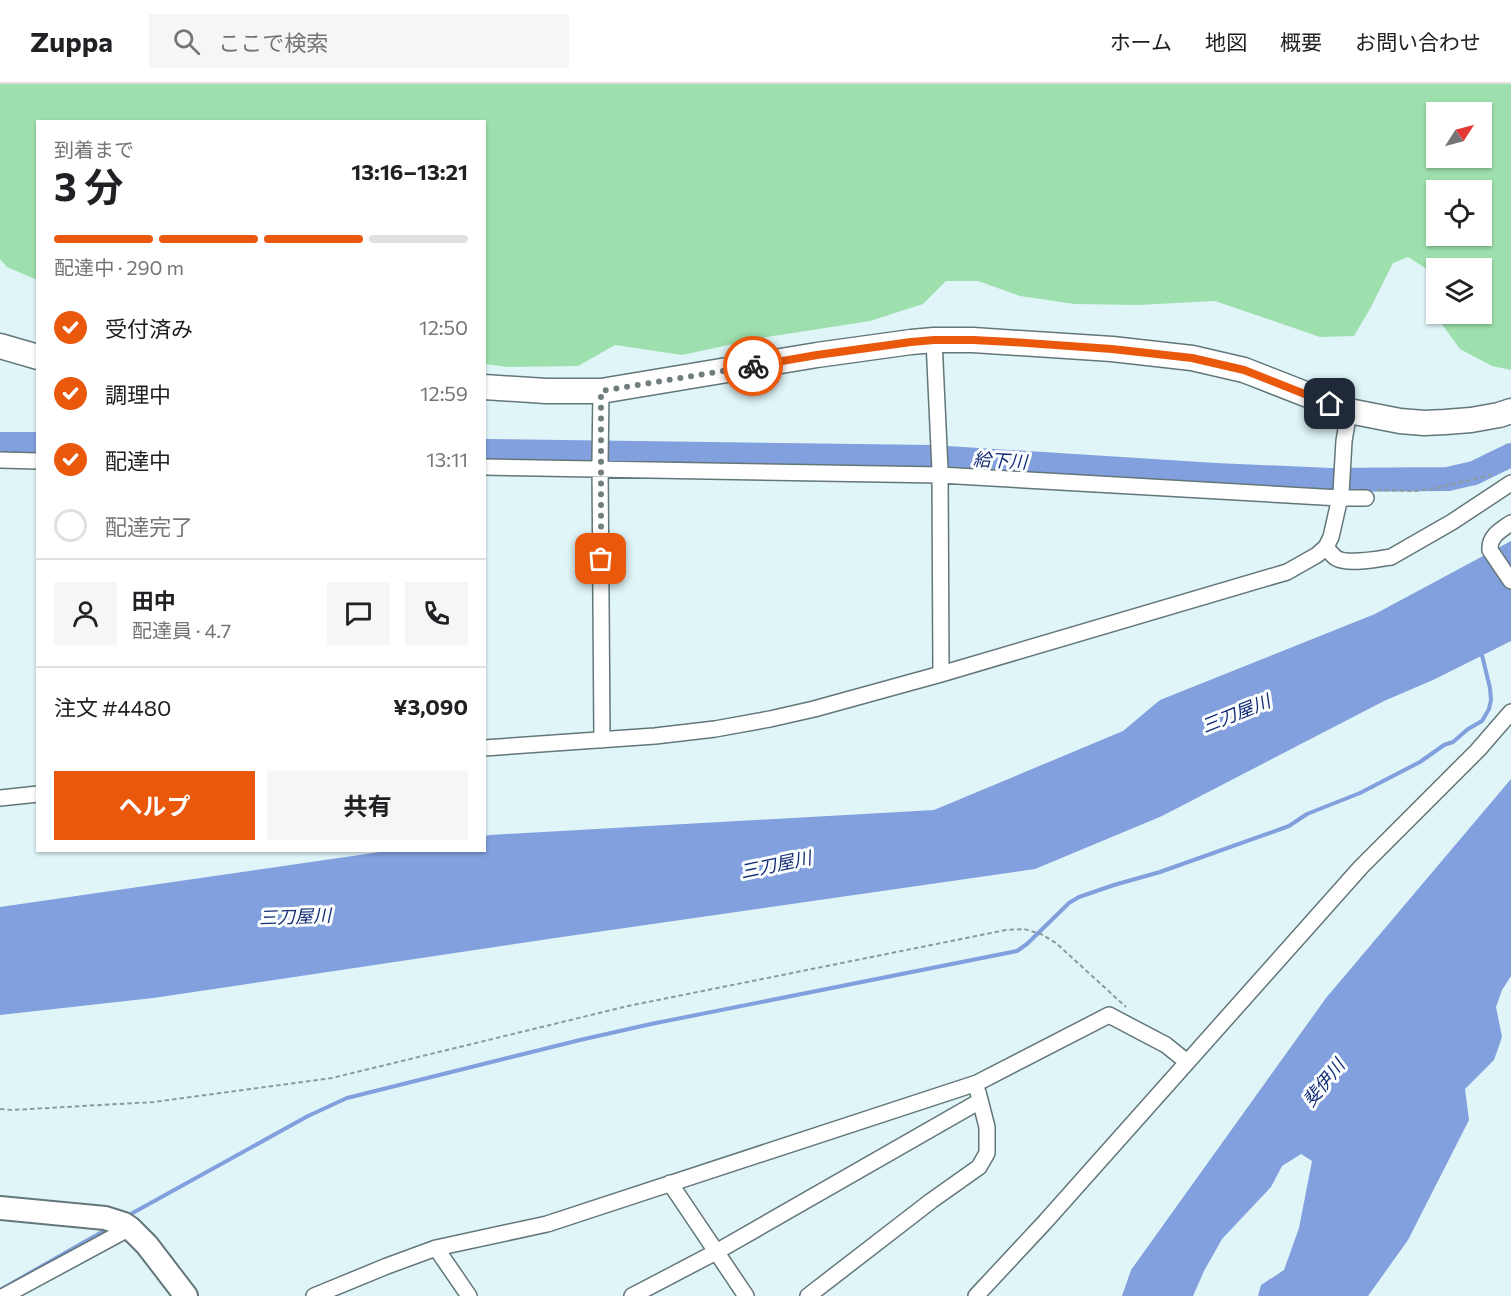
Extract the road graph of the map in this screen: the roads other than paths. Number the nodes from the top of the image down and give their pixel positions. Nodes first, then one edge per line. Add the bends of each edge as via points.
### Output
1 (934, 340) junction
2 (0, 346) edge
3 (36, 356) edge
4 (486, 387) edge
5 (601, 391) junction
6 (1349, 411) junction
7 (1511, 411) edge
8 (0, 460) edge
9 (36, 461) edge
10 (600, 466) junction
11 (486, 467) edge
12 (940, 472) junction
13 (1511, 483) edge
14 (1350, 496) junction
15 (1511, 523) edge
16 (1326, 547) junction
17 (1511, 581) edge
18 (941, 674) junction
19 (1511, 712) edge
20 (602, 740) junction
21 (486, 748) edge
22 (36, 794) edge
23 (0, 798) edge
24 (1187, 1062) junction
25 (977, 1083) junction
26 (980, 1101) junction
27 (670, 1183) junction
28 (0, 1208) edge
29 (130, 1228) junction
30 (436, 1248) junction
31 (716, 1252) junction
32 (4, 1296) edge
33 (186, 1296) edge
34 (314, 1296) edge
35 (469, 1296) edge
36 (632, 1296) edge
37 (746, 1296) edge
38 (808, 1296) edge
39 (976, 1296) edge

1 - 5 main road
1 - 6 main road via 1081,347 1192,358 1244,370
1 - 12 street
2 - 3 main road
4 - 5 main road
5 - 10 street
6 - 7 main road via 1424,423 1471,420
6 - 14 street via 1342,469
8 - 9 street
10 - 11 street
10 - 12 street
10 - 20 street
12 - 14 street
12 - 18 street
13 - 16 street via 1391,557 1344,561
14 - 16 street
15 - 17 street via 1490,543 1490,550
16 - 18 street via 1287,572
18 - 20 street via 770,719 715,729
19 - 24 street via 1361,867
20 - 21 street
22 - 23 street
24 - 25 street via 1166,1045 1109,1015
24 - 39 street
25 - 26 street
25 - 27 street
26 - 31 street
26 - 38 street via 987,1127 987,1153 979,1167
27 - 30 street via 547,1224
27 - 31 street
28 - 29 street via 105,1218
29 - 32 street
29 - 33 street
30 - 34 street
30 - 35 street
31 - 36 street
31 - 37 street

